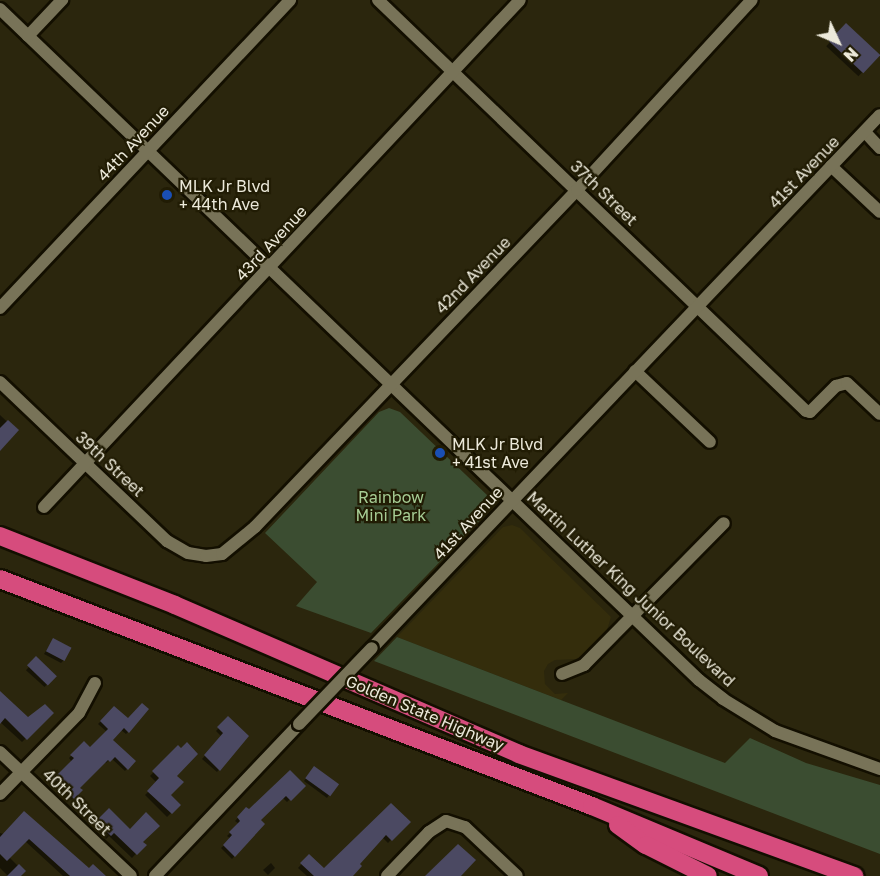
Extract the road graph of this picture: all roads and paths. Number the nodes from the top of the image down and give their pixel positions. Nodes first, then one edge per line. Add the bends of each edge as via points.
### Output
1 (62, 0) edge
2 (290, 0) edge
3 (378, 0) edge
4 (520, 0) edge
5 (752, 0) edge
6 (0, 9) edge
7 (28, 36) junction
8 (454, 72) junction
9 (880, 115) edge
10 (865, 132) junction
11 (880, 148) edge
12 (148, 152) junction
13 (831, 166) junction
14 (577, 190) junction
15 (880, 212) edge
16 (270, 270) junction
17 (698, 305) junction
18 (0, 308) edge
19 (635, 371) junction
20 (0, 382) edge
21 (391, 384) junction
22 (880, 414) edge
23 (711, 442) dead end
24 (85, 463) junction
25 (513, 500) junction
26 (44, 507) dead end
27 (724, 523) dead end
28 (1, 536) edge
29 (206, 556) joint
30 (0, 579) edge
31 (634, 615) junction
32 (562, 674) dead end
33 (95, 683) dead end
34 (0, 752) edge
35 (880, 769) edge
36 (21, 772) junction
37 (0, 794) edge
38 (592, 806) junction
39 (131, 876) edge
40 (155, 876) edge
41 (387, 876) edge
42 (517, 876) edge
43 (708, 876) edge
44 (759, 876) edge
45 (855, 876) edge

1 - 7 street
2 - 12 street, 44th Avenue
3 - 8 street, 37th Street
4 - 8 street, 43rd Avenue
5 - 14 street, 42nd Avenue
6 - 7 street, Martin Luther King Junior Boulevard
7 - 12 street, Martin Luther King Junior Boulevard
8 - 14 street, 37th Street
8 - 16 street, 43rd Avenue
9 - 10 street, 41st Avenue
10 - 11 street
10 - 13 street, 41st Avenue
12 - 16 street, Martin Luther King Junior Boulevard
12 - 18 street, 44th Avenue
13 - 15 street
13 - 17 street, 41st Avenue
14 - 17 street, 37th Street
14 - 21 street, 42nd Avenue
16 - 21 street, Martin Luther King Junior Boulevard
16 - 24 street, 43rd Avenue
17 - 19 street, 41st Avenue
17 - 22 street, 37th Street via 806,411 810,412 836,386 847,383
19 - 23 street
19 - 25 street, 41st Avenue
20 - 24 street, 39th Street
21 - 25 street, Martin Luther King Junior Boulevard
21 - 29 street, 42nd Avenue via 255,527 222,554
24 - 26 street, 43rd Avenue
24 - 29 street, 39th Street via 167,541 188,553
25 - 31 street, Martin Luther King Junior Boulevard
25 - 40 street, 41st Avenue, bridge
27 - 31 street
28 - 45 highway, Golden State Highway via 175,605 519,754
30 - 38 highway, Golden State Highway
31 - 32 street via 584,665
31 - 35 street, Martin Luther King Junior Boulevard via 699,680 748,716 802,742
33 - 36 street via 79,713
34 - 36 street, 40th Street
36 - 37 street
36 - 39 street, 40th Street
38 - 43 highway via 646,845
38 - 44 highway, Golden State Highway
41 - 42 street via 429,832 446,821 465,827

